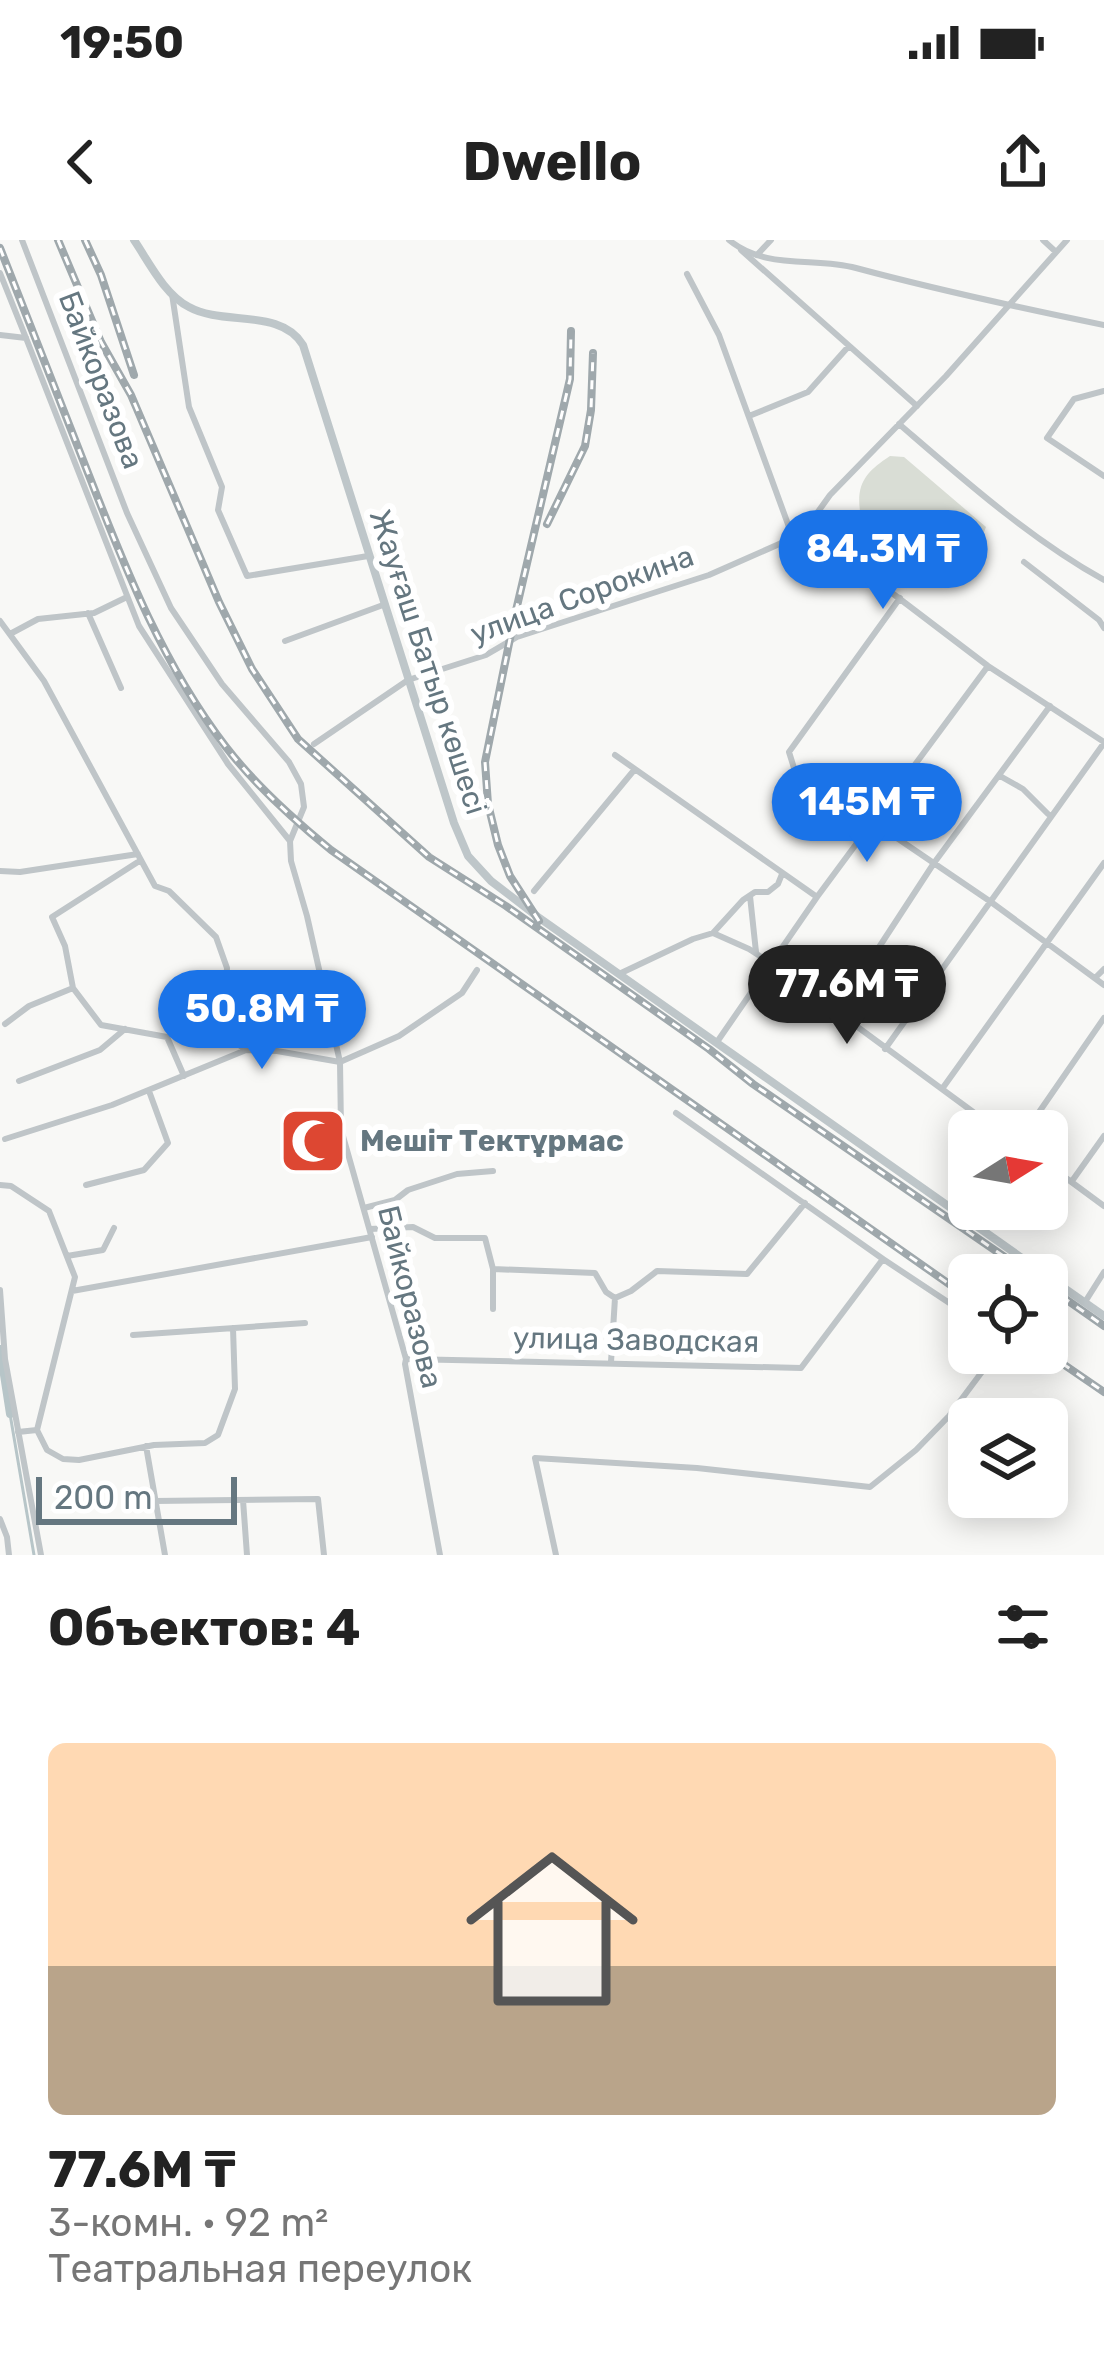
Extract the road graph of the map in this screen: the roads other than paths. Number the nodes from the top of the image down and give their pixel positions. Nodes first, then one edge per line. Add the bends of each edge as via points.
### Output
1 (22, 240) edge
2 (134, 240) edge
3 (729, 240) edge
4 (771, 240) edge
5 (1043, 240) edge
6 (1067, 240) edge
7 (741, 250) junction
8 (1056, 252) junction
9 (758, 255) junction
10 (0, 273) edge
11 (687, 274) dead end
12 (172, 294) junction
13 (1006, 305) junction
14 (1104, 325) edge
15 (0, 335) edge
16 (26, 338) junction
17 (848, 346) junction
18 (1104, 391) edge
19 (917, 406) junction
20 (748, 416) junction
21 (899, 424) junction
22 (1104, 476) edge
23 (810, 526) junction
24 (793, 538) junction
25 (368, 556) junction
26 (1024, 562) dead end
27 (1104, 580) edge
28 (127, 597) junction
29 (900, 598) junction
30 (383, 605) junction
31 (88, 613) junction
32 (0, 621) edge
33 (1104, 628) edge
34 (10, 634) junction
35 (285, 641) dead end
36 (988, 666) junction
37 (408, 680) junction
38 (121, 688) dead end
39 (1049, 706) junction
40 (1104, 742) edge
41 (314, 744) dead end
42 (615, 755) dead end
43 (635, 769) junction
44 (1000, 776) junction
45 (1050, 815) junction
46 (873, 822) junction
47 (290, 841) junction
48 (140, 857) junction
49 (934, 862) junction
50 (1104, 862) edge
51 (0, 871) edge
52 (782, 874) junction
53 (534, 891) dead end
54 (750, 896) junction
55 (817, 898) junction
56 (991, 902) junction
57 (713, 933) junction
58 (1046, 944) junction
59 (756, 953) junction
60 (772, 964) junction
61 (1104, 969) edge
62 (477, 970) dead end
63 (619, 974) junction
64 (1095, 978) junction
65 (1104, 985) edge
66 (73, 988) junction
67 (836, 1013) junction
68 (1104, 1018) edge
69 (5, 1024) dead end
70 (125, 1029) junction
71 (717, 1042) junction
72 (885, 1048) junction
73 (246, 1050) junction
74 (340, 1062) junction
75 (184, 1076) junction
76 (19, 1081) dead end
77 (941, 1090) junction
78 (149, 1091) junction
79 (969, 1110) edge
80 (1040, 1110) edge
81 (676, 1113) dead end
82 (1104, 1136) edge
83 (5, 1139) dead end
84 (493, 1171) dead end
85 (1068, 1177) edge
86 (1072, 1180) junction
87 (0, 1185) edge
88 (86, 1185) dead end
89 (806, 1203) junction
90 (1104, 1206) edge
91 (364, 1208) junction
92 (113, 1228) dead end
93 (371, 1233) junction
94 (1016, 1254) edge
95 (67, 1256) junction
96 (883, 1259) junction
97 (493, 1268) junction
98 (1104, 1272) edge
99 (0, 1290) edge
100 (72, 1291) junction
101 (1068, 1291) edge
102 (615, 1298) junction
103 (948, 1302) edge
104 (1084, 1302) junction
105 (493, 1309) dead end
106 (1104, 1316) edge
107 (305, 1323) dead end
108 (233, 1328) junction
109 (134, 1335) dead end
110 (406, 1359) junction
111 (611, 1362) junction
112 (980, 1374) edge
113 (37, 1430) junction
114 (18, 1432) junction
115 (146, 1446) junction
116 (243, 1500) junction
117 (155, 1501) junction
118 (0, 1519) edge
119 (10, 1555) edge
120 (41, 1555) edge
121 (165, 1555) edge
122 (247, 1555) edge
123 (324, 1555) edge
124 (440, 1555) edge
125 (556, 1555) edge

1 - 47 street, Байкоразова via 171,608 302,784 304,807
2 - 12 main road
3 - 7 street
4 - 9 street
5 - 8 street
6 - 8 street, улица Сорокина
7 - 9 street
7 - 17 street
8 - 13 street, улица Сорокина
9 - 13 street via 853,267
10 - 16 street, Байкоразова
11 - 20 street
12 - 25 main road, Жауғаш Батыр көшесі via 203,312 296,333
12 - 25 street via 189,407 222,487 218,510 248,576
13 - 14 street
13 - 19 street, улица Сорокина
15 - 16 street
16 - 28 street, Байкоразова
17 - 19 street
17 - 20 street via 808,392
18 - 22 street via 1074,399 1047,438
19 - 21 street, улица Сорокина
20 - 24 street
21 - 23 street, улица Сорокина
21 - 27 street via 1002,511
23 - 24 street, улица Сорокина
23 - 29 street
24 - 37 street, улица Сорокина
25 - 30 main road, Жауғаш Батыр көшесі
26 - 33 street
28 - 31 street
28 - 47 street, Байкоразова via 228,764
29 - 36 street
29 - 46 street via 789,752 794,768
30 - 35 street
30 - 37 main road, Жауғаш Батыр көшесі
31 - 34 street via 38,619
31 - 38 street
32 - 34 street
34 - 48 street
36 - 39 street
36 - 46 street
37 - 41 street, улица Сорокина
37 - 63 main road, Жауғаш Батыр көшесі via 468,856
39 - 40 street
39 - 44 street
40 - 45 street
42 - 43 street
43 - 52 street
43 - 53 street
44 - 45 street
44 - 49 street
45 - 56 street
46 - 49 street
46 - 55 street
47 - 74 street, Байкоразова
48 - 51 street
48 - 66 street via 52,917
48 - 73 street via 155,886 216,937 226,968 218,1029
49 - 56 street
49 - 67 street
50 - 58 street
52 - 54 street via 768,892
52 - 55 street
54 - 57 street
54 - 59 street
55 - 60 street
56 - 58 street
56 - 72 street
57 - 59 street
57 - 63 street
58 - 64 street
58 - 77 street
59 - 60 street
60 - 67 street
60 - 71 street
61 - 64 street
62 - 74 street via 462,993 400,1036
63 - 71 main road, Жауғаш Батыр көшесі
64 - 65 street
66 - 69 street
66 - 70 street via 101,1025
67 - 72 street
68 - 80 street
70 - 75 street via 167,1037
70 - 76 street via 100,1050
71 - 94 main road, Жауғаш Батыр көшесі
72 - 77 street
73 - 74 street
73 - 75 street
74 - 91 street, Байкоразова via 341,1129
75 - 78 street
77 - 79 street
78 - 83 street
78 - 88 street via 168,1142 144,1170
81 - 89 street
82 - 86 street
84 - 91 street via 457,1174
85 - 86 street
86 - 90 street
87 - 95 street via 49,1211
89 - 96 street
89 - 102 street via 747,1274 657,1271
91 - 93 street, Байкоразова
92 - 95 street via 103,1250
93 - 97 street via 412,1227 435,1238 485,1238
93 - 100 street
93 - 110 street, Байкоразова
95 - 100 street
96 - 103 street
96 - 111 street, улица Заводская via 801,1368
97 - 102 street via 595,1273
97 - 105 street
98 - 104 street
99 - 114 street
100 - 113 street
101 - 104 main road, Жауғаш Батыр көшесі
102 - 111 street
104 - 106 main road, Жауғаш Батыр көшесі
107 - 108 street
108 - 109 street
108 - 115 street via 235,1389 218,1436
110 - 111 street, улица Заводская
110 - 124 street, Байкоразова
112 - 125 street via 916,1450 870,1487 535,1458
113 - 114 street
113 - 115 street via 63,1459
114 - 120 street
115 - 117 street
116 - 117 street
116 - 122 street
116 - 123 street via 318,1499
117 - 121 street
118 - 119 street

